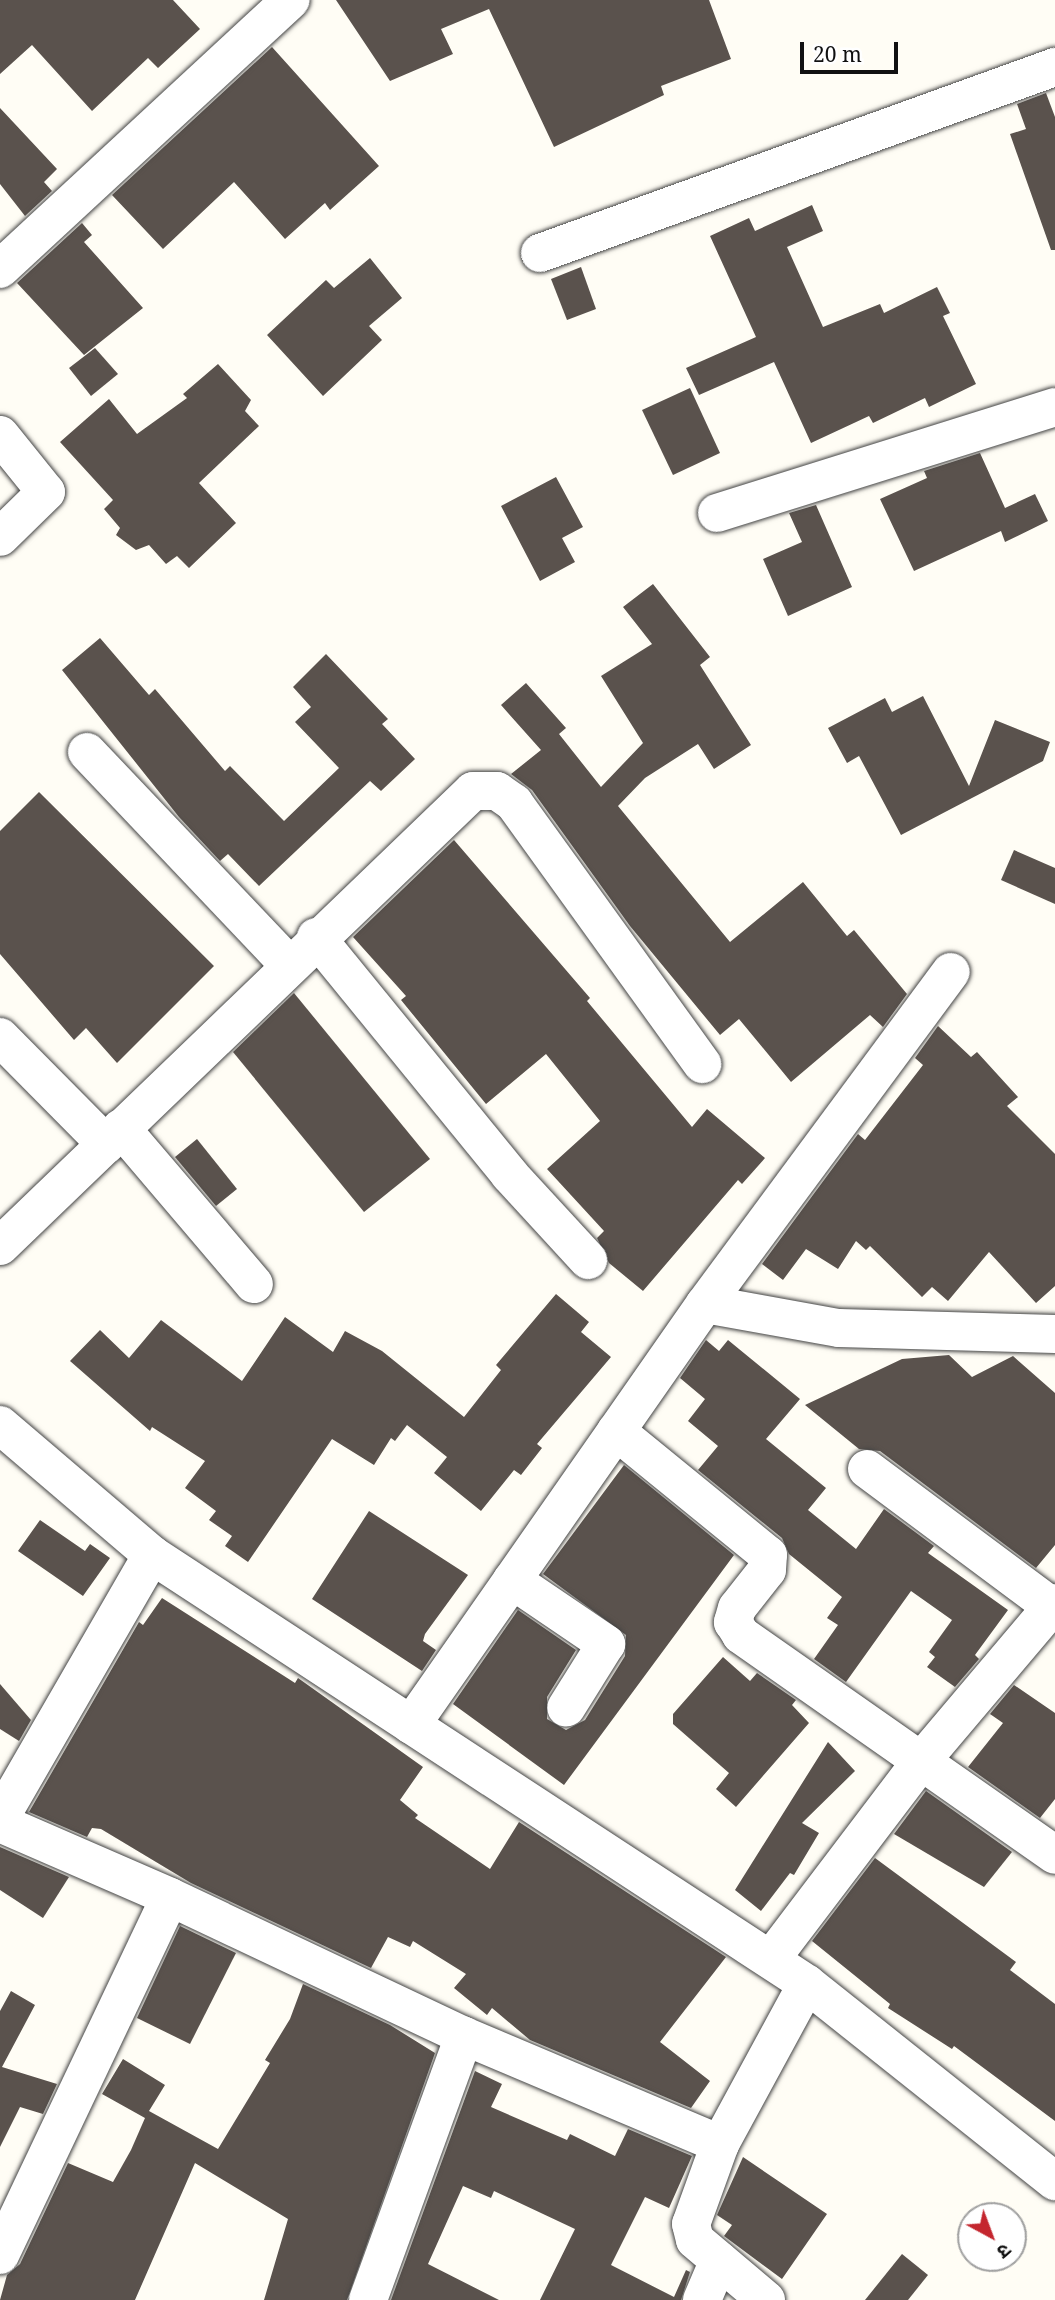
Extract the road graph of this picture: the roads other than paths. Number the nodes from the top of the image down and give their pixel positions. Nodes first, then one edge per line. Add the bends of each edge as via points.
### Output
1 (279, 9) edge
2 (1055, 67) edge
3 (540, 253) dead end
4 (0, 269) edge
5 (1055, 407) edge
6 (0, 435) edge
7 (717, 513) dead end
8 (0, 537) edge
9 (87, 752) dead end
10 (316, 937) junction
11 (288, 964) junction
12 (951, 972) dead end
13 (0, 1037) edge
14 (702, 1064) dead end
15 (114, 1136) junction
16 (0, 1246) edge
17 (588, 1260) dead end
18 (254, 1284) dead end
19 (705, 1304) junction
20 (1055, 1334) edge
21 (0, 1425) edge
22 (616, 1431) junction
23 (867, 1469) dead end
24 (152, 1555) junction
25 (512, 1580) junction
26 (1053, 1605) edge
27 (566, 1707) dead end
28 (411, 1725) junction
29 (923, 1759) junction
30 (11, 1769) edge
31 (0, 1818) edge
32 (0, 1824) edge
33 (1055, 1854) edge
34 (170, 1897) junction
35 (771, 1959) junction
36 (807, 1984) junction
37 (464, 2036) junction
38 (720, 2144) junction
39 (1055, 2181) edge
40 (0, 2255) edge
41 (719, 2260) junction
42 (368, 2300) edge
43 (702, 2300) edge
44 (766, 2300) edge

1 - 4 street
2 - 3 street
5 - 7 street
6 - 8 street via 46,492
9 - 11 street
10 - 11 street
10 - 14 street via 473,791 497,791 514,803
10 - 17 street via 509,1174
11 - 15 street
12 - 19 street
13 - 15 street
15 - 16 street
15 - 18 street
19 - 20 street via 839,1328
19 - 22 street
21 - 24 street
22 - 25 street
22 - 29 street via 768,1555 767,1570 737,1608 733,1622 741,1635
23 - 26 street
24 - 28 street
24 - 30 street
25 - 27 street via 606,1644
25 - 28 street
26 - 29 street
28 - 35 street
29 - 33 street
29 - 35 street
30 - 31 street
32 - 34 street
34 - 37 street
34 - 40 street
35 - 36 street
36 - 38 street
36 - 39 street
37 - 38 street
37 - 42 street
38 - 41 street via 691,2224 695,2240
41 - 43 street
41 - 44 street

